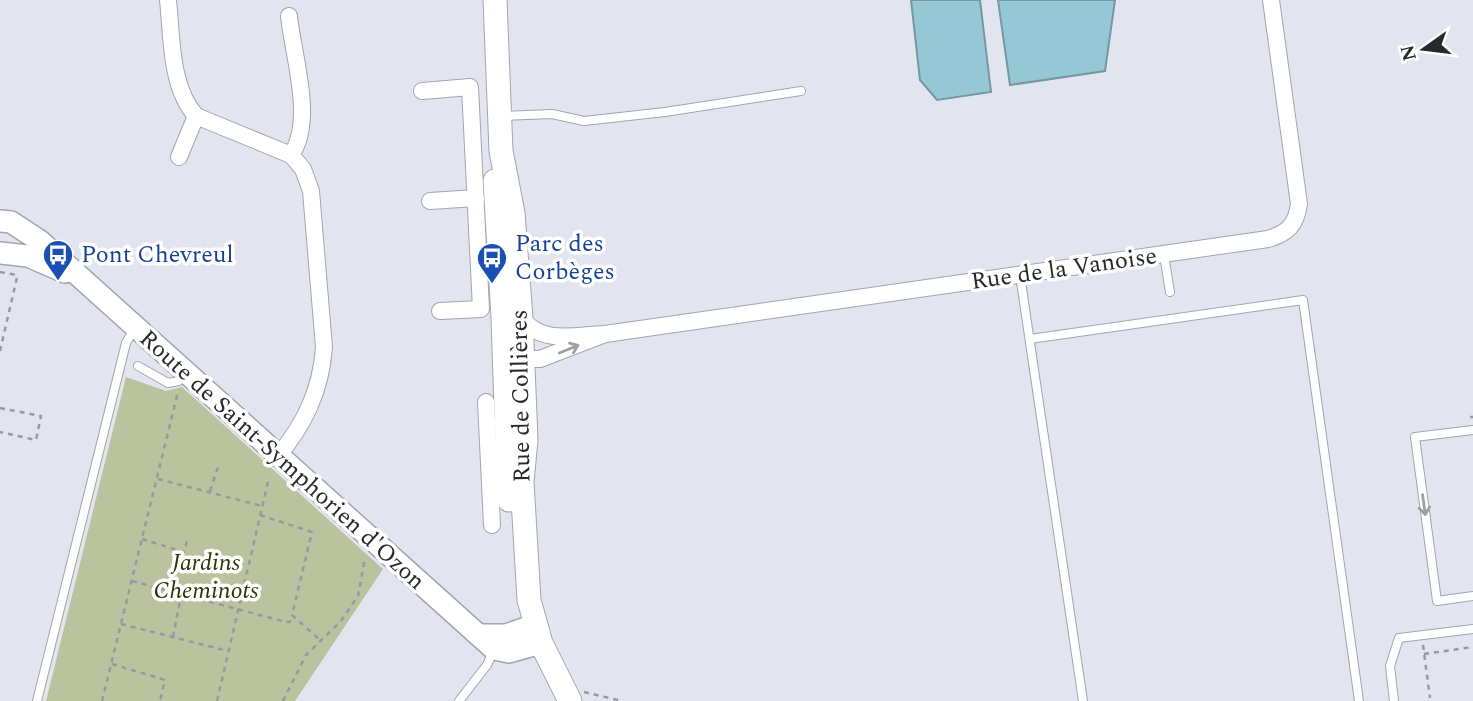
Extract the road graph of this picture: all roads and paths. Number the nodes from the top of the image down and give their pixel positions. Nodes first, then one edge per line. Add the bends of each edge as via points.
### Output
1 (168, 0) edge
2 (485, 0) edge
3 (495, 0) edge
4 (1271, 0) edge
5 (289, 16) dead end
6 (422, 91) dead end
7 (801, 91) dead end
8 (196, 116) junction
9 (500, 116) junction
10 (291, 155) junction
11 (179, 157) dead end
12 (476, 198) junction
13 (430, 201) dead end
14 (9, 224) edge
15 (489, 253) junction
16 (12, 254) edge
17 (1164, 255) junction
18 (0, 272) edge
19 (17, 275) junction
20 (1020, 275) junction
21 (85, 283) junction
22 (1170, 292) dead end
23 (440, 311) dead end
24 (512, 318) junction
25 (136, 327) junction
26 (605, 334) junction
27 (1030, 339) junction
28 (0, 351) edge
29 (522, 355) junction
30 (138, 366) dead end
31 (181, 377) junction
32 (486, 402) dead end
33 (0, 408) edge
34 (1473, 430) edge
35 (0, 432) edge
36 (277, 457) junction
37 (498, 462) junction
38 (218, 467) dead end
39 (158, 479) junction
40 (268, 482) dead end
41 (210, 491) junction
42 (262, 506) junction
43 (260, 515) junction
44 (492, 525) dead end
45 (142, 539) junction
46 (187, 541) dead end
47 (371, 542) junction
48 (132, 581) junction
49 (181, 595) junction
50 (1473, 596) edge
51 (239, 610) junction
52 (292, 615) junction
53 (121, 624) junction
54 (1473, 629) edge
55 (532, 636) junction
56 (173, 637) junction
57 (320, 640) junction
58 (487, 642) junction
59 (1473, 647) edge
60 (228, 651) junction
61 (1424, 654) dead end
62 (111, 664) junction
63 (161, 700) edge
64 (564, 700) edge
65 (37, 701) edge
66 (102, 701) edge
67 (169, 701) edge
68 (217, 701) edge
69 (283, 701) edge
70 (459, 701) edge
71 (622, 701) edge
72 (1083, 701) edge
73 (1359, 701) edge
74 (1395, 701) edge

1 - 8 street via 181,93
2 - 15 main road, Rue de Collières
3 - 9 main road, Rue de Collières
4 - 17 street, Rue de la Vanoise via 1299,204 1296,221 1284,234 1268,239
5 - 10 street via 302,120 300,143
6 - 12 street, Rue de Collières via 470,88
7 - 9 lane via 584,121 552,114
8 - 10 street
8 - 11 street
9 - 24 main road, Rue de Collières via 501,151 513,213
10 - 36 street via 303,169 311,191 323,370 307,416
12 - 13 street
12 - 15 street, Rue de Collières
14 - 16 street via 18,243
14 - 21 street via 40,241
15 - 23 street, Rue de Collières via 481,309
15 - 24 main road, Rue de Collières
16 - 19 path
16 - 21 street
17 - 20 street, Rue de la Vanoise
17 - 22 lane
18 - 19 path
19 - 28 path
20 - 26 street, Rue de la Vanoise
20 - 27 lane
21 - 25 street, Route de Saint-Symphorien d'Ozon
24 - 26 street, Rue de la Vanoise via 537,333 560,338
24 - 29 main road, Rue de Collières
24 - 37 main road, Rue de Collières
25 - 31 street, Route de Saint-Symphorien d'Ozon
25 - 65 lane via 126,343
29 -> 26 street, Rue de la Vanoise via 529,359 551,357
27 - 72 lane
27 - 73 lane via 1303,300
29 - 55 main road, Rue de Collières via 525,555
30 - 31 lane via 168,383
31 - 36 street, Route de Saint-Symphorien d'Ozon
31 - 39 path
32 - 37 street, Rue de Collières
33 - 35 path via 41,416 36,440
34 -> 50 lane via 1415,437 1437,601
36 - 47 street, Route de Saint-Symphorien d'Ozon
37 - 44 street, Rue de Collières
37 - 55 main road, Rue de Collières via 514,602
38 - 41 path
39 - 41 path
39 - 45 path
40 - 42 path
41 - 42 path
42 - 43 path
43 - 51 path
43 - 52 path via 312,531
45 - 46 path via 184,551
45 - 48 path
47 - 57 path via 358,596
47 - 58 street, Route de Saint-Symphorien d'Ozon
48 - 49 path
48 - 53 path
49 - 51 path
49 - 56 path
51 - 52 path via 286,622
51 - 60 path
52 - 57 path
53 - 56 path
53 - 62 path
54 - 74 lane via 1399,638 1390,666
55 - 58 street via 506,635
55 - 64 main road
56 - 60 path
57 - 69 path via 306,655
58 - 70 lane via 487,665
59 - 61 path
60 - 68 path
62 - 63 path via 165,680
62 - 66 path
63 - 67 path
64 - 71 path via 589,692

